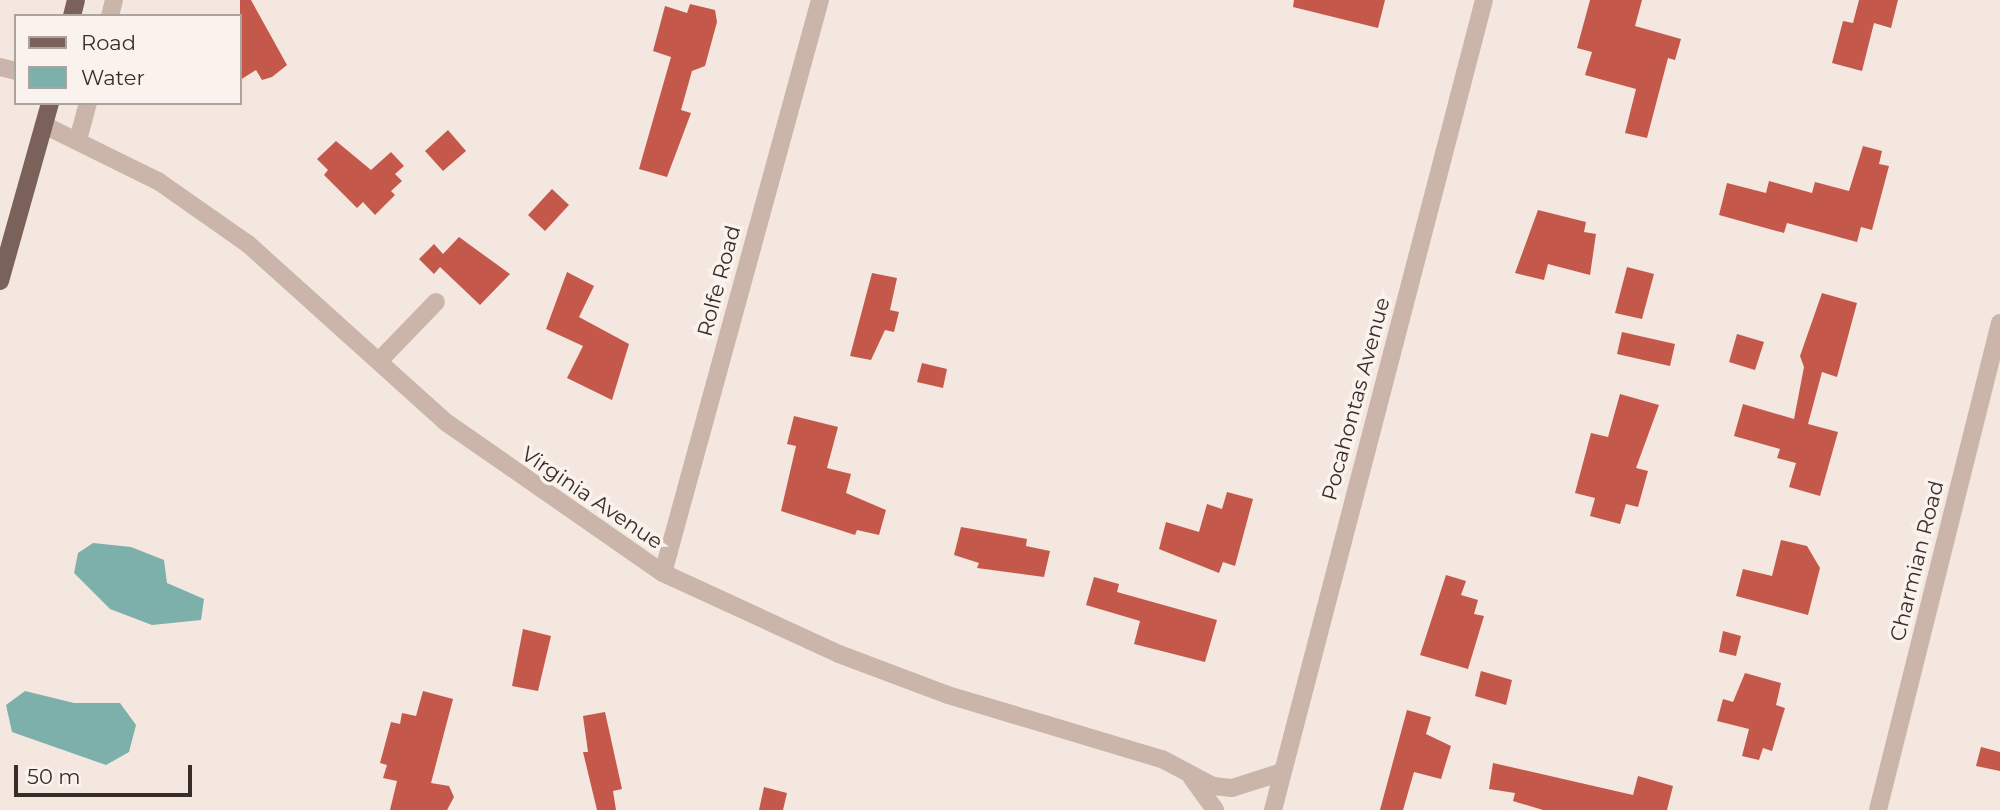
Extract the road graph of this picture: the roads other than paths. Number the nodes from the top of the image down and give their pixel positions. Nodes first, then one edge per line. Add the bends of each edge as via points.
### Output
1 (820, 0) edge
2 (1484, 0) edge
3 (49, 105) edge
4 (87, 105) edge
5 (44, 125) junction
6 (78, 140) junction
7 (0, 281) edge
8 (436, 302) dead end
9 (2000, 323) edge
10 (379, 361) junction
11 (663, 573) junction
12 (1282, 772) junction
13 (1190, 776) junction
14 (1215, 810) edge
15 (1273, 810) edge
16 (1878, 810) edge

1 - 11 street, Rolfe Road
2 - 12 street, Pocahontas Avenue
3 - 5 main road
4 - 6 street
5 - 6 street, Virginia Avenue
5 - 7 main road
6 - 10 street, Virginia Avenue via 158,181 248,244
8 - 10 street
9 - 16 street, Charmian Road
10 - 11 street, Virginia Avenue via 528,485
11 - 13 street, Virginia Avenue via 839,653 948,695 1162,759
12 - 13 street, Virginia Avenue via 1232,788
12 - 15 street, Pocahontas Avenue
13 - 14 street, Virginia Avenue

